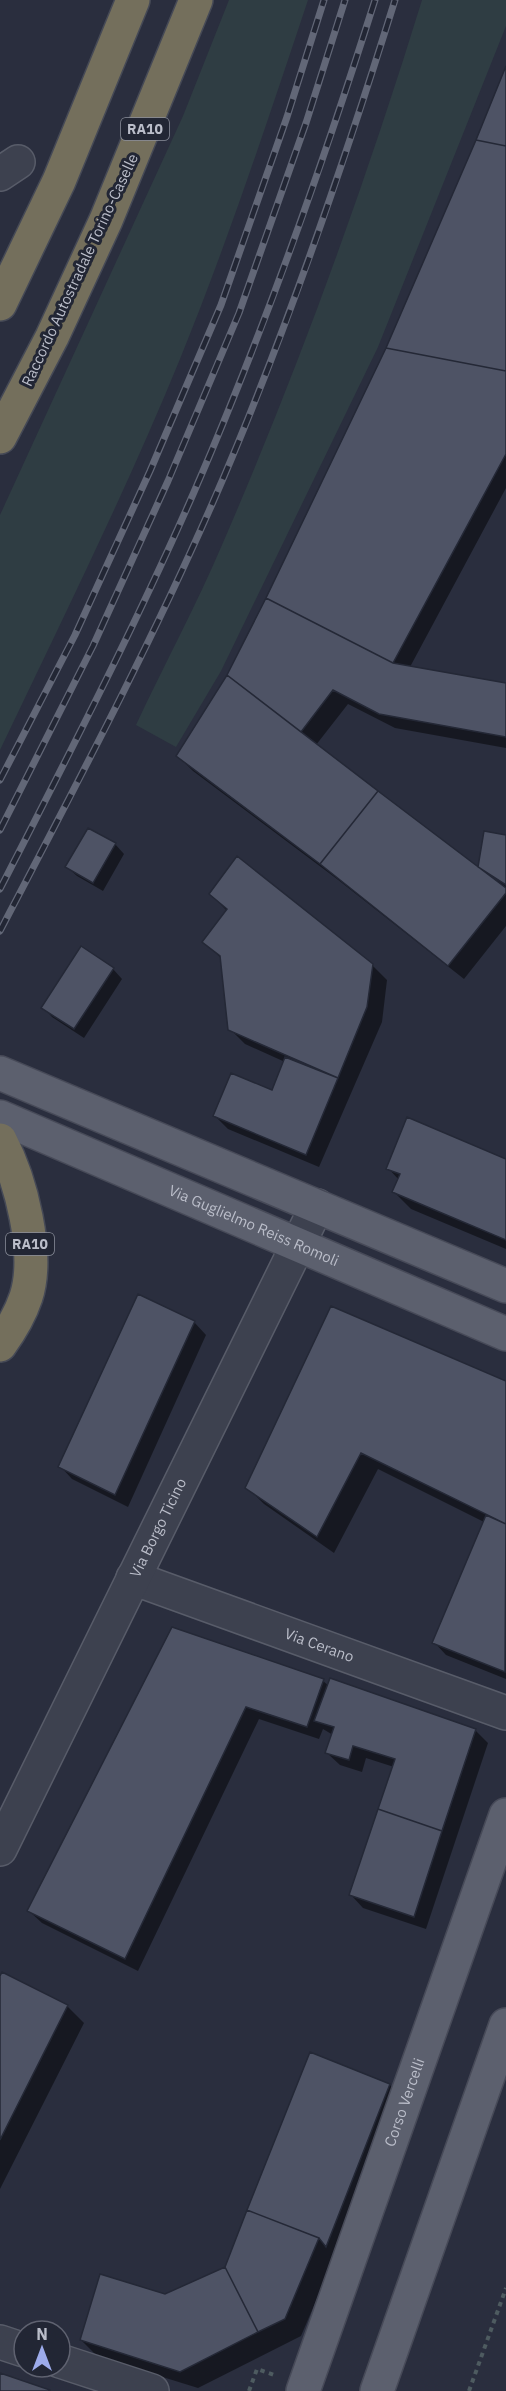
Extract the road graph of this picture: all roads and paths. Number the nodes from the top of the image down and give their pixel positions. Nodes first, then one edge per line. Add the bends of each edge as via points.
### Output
1 (133, 0) edge
2 (196, 0) edge
3 (0, 304) edge
4 (0, 437) edge
5 (0, 1073) edge
6 (0, 1117) edge
7 (0, 1140) edge
8 (316, 1206) junction
9 (298, 1244) junction
10 (506, 1286) edge
11 (506, 1334) edge
12 (0, 1345) edge
13 (133, 1578) junction
14 (506, 1713) edge
15 (506, 1815) edge
16 (0, 1849) edge
17 (506, 2025) edge
18 (506, 2288) edge
19 (72, 2374) edge
20 (152, 2391) edge
21 (303, 2391) edge
22 (377, 2391) edge
23 (469, 2391) edge

1 - 3 highway via 59,181
2 - 4 highway, Raccordo Autostradale Torino-Caselle / RA10 via 106,220
5 - 8 main road
6 - 9 main road, Via Guglielmo Reiss Romoli
7 - 12 highway, RA10 via 21,1197 31,1258 27,1295
8 - 9 street, Via Borgo Ticino
8 - 10 main road
9 - 11 main road, Via Guglielmo Reiss Romoli
9 - 13 street, Via Borgo Ticino
13 - 14 street, Via Cerano
13 - 16 street, Via Borgo Ticino
15 - 21 main road, Corso Vercelli
17 - 22 main road
18 - 23 path
19 - 20 street

